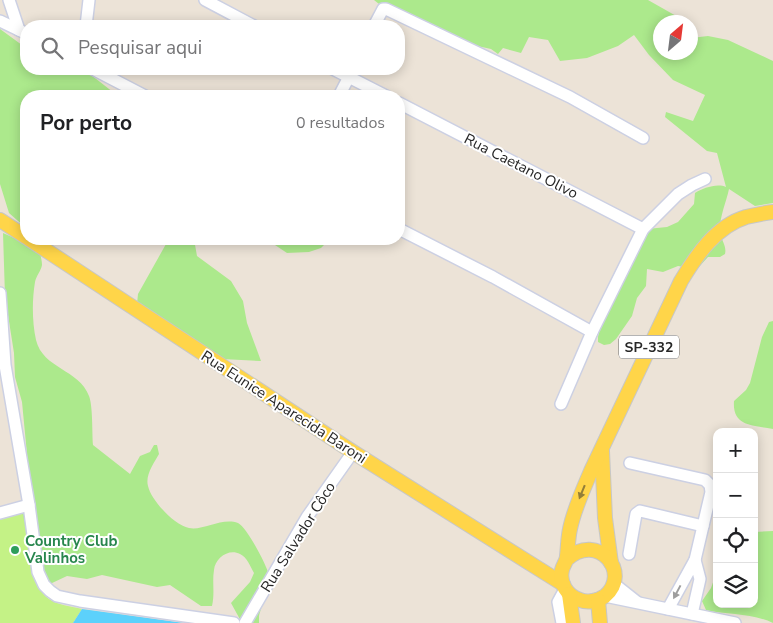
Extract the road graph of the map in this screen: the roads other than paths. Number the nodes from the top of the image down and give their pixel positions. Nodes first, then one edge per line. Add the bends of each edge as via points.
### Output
1 (9, 0) edge
2 (89, 0) edge
3 (205, 0) edge
4 (87, 20) edge
5 (243, 20) edge
6 (377, 20) edge
7 (0, 21) edge
8 (20, 25) edge
9 (20, 31) edge
10 (105, 75) edge
11 (349, 75) edge
12 (353, 75) edge
13 (133, 90) edge
14 (342, 90) edge
15 (377, 90) edge
16 (405, 106) edge
17 (643, 138) dead end
18 (705, 180) dead end
19 (773, 212) edge
20 (0, 220) edge
21 (643, 229) junction
22 (405, 232) edge
23 (20, 233) edge
24 (39, 245) edge
25 (0, 292) edge
26 (592, 332) junction
27 (561, 404) dead end
28 (602, 448) junction
29 (352, 452) junction
30 (630, 463) dead end
31 (29, 505) junction
32 (0, 513) edge
33 (703, 526) junction
34 (629, 554) dead end
35 (695, 560) junction
36 (611, 563) junction
37 (565, 579) junction
38 (614, 583) junction
39 (601, 598) junction
40 (637, 602) junction
41 (668, 609) junction
42 (692, 614) junction
43 (234, 623) edge
44 (245, 623) edge
45 (562, 623) edge
46 (573, 623) edge
47 (600, 623) edge
48 (734, 623) edge

1 - 8 street
2 - 4 street
3 - 5 street
6 - 17 street via 383,9 570,97
7 - 9 street
10 - 13 street
11 - 14 street
12 - 15 street
16 - 21 street, Rua Caetano Olivo
18 - 21 street via 678,194
19 - 28 main road, SP-332 via 737,221 712,239 694,260
20 - 23 main road, Rua Eunice Aparecida Baroni
21 - 26 street
22 - 26 street
24 - 29 main road, Rua Eunice Aparecida Baroni
25 - 31 street via 5,365
26 - 27 street
28 - 36 main road, SP-332
28 -> 37 main road, SP-332 via 575,511
29 - 37 main road, Rua Eunice Aparecida Baroni via 542,572
29 - 44 street, Rua Salvador Côco via 307,517
30 - 33 street via 705,480 711,492
31 - 32 street
31 - 43 street via 38,572 44,585 57,596
33 - 34 street via 640,511 636,514
33 - 35 street
35 -> 41 street
35 - 42 street via 700,579
36 - 37 main road via 599,551 581,549 574,553
36 - 38 main road
37 - 39 main road via 583,601
37 - 45 street via 558,602
37 - 46 main road, SP-332
38 - 39 main road
38 - 40 street
39 - 40 street
39 - 47 main road
40 - 41 street
41 - 42 street
42 - 48 street

